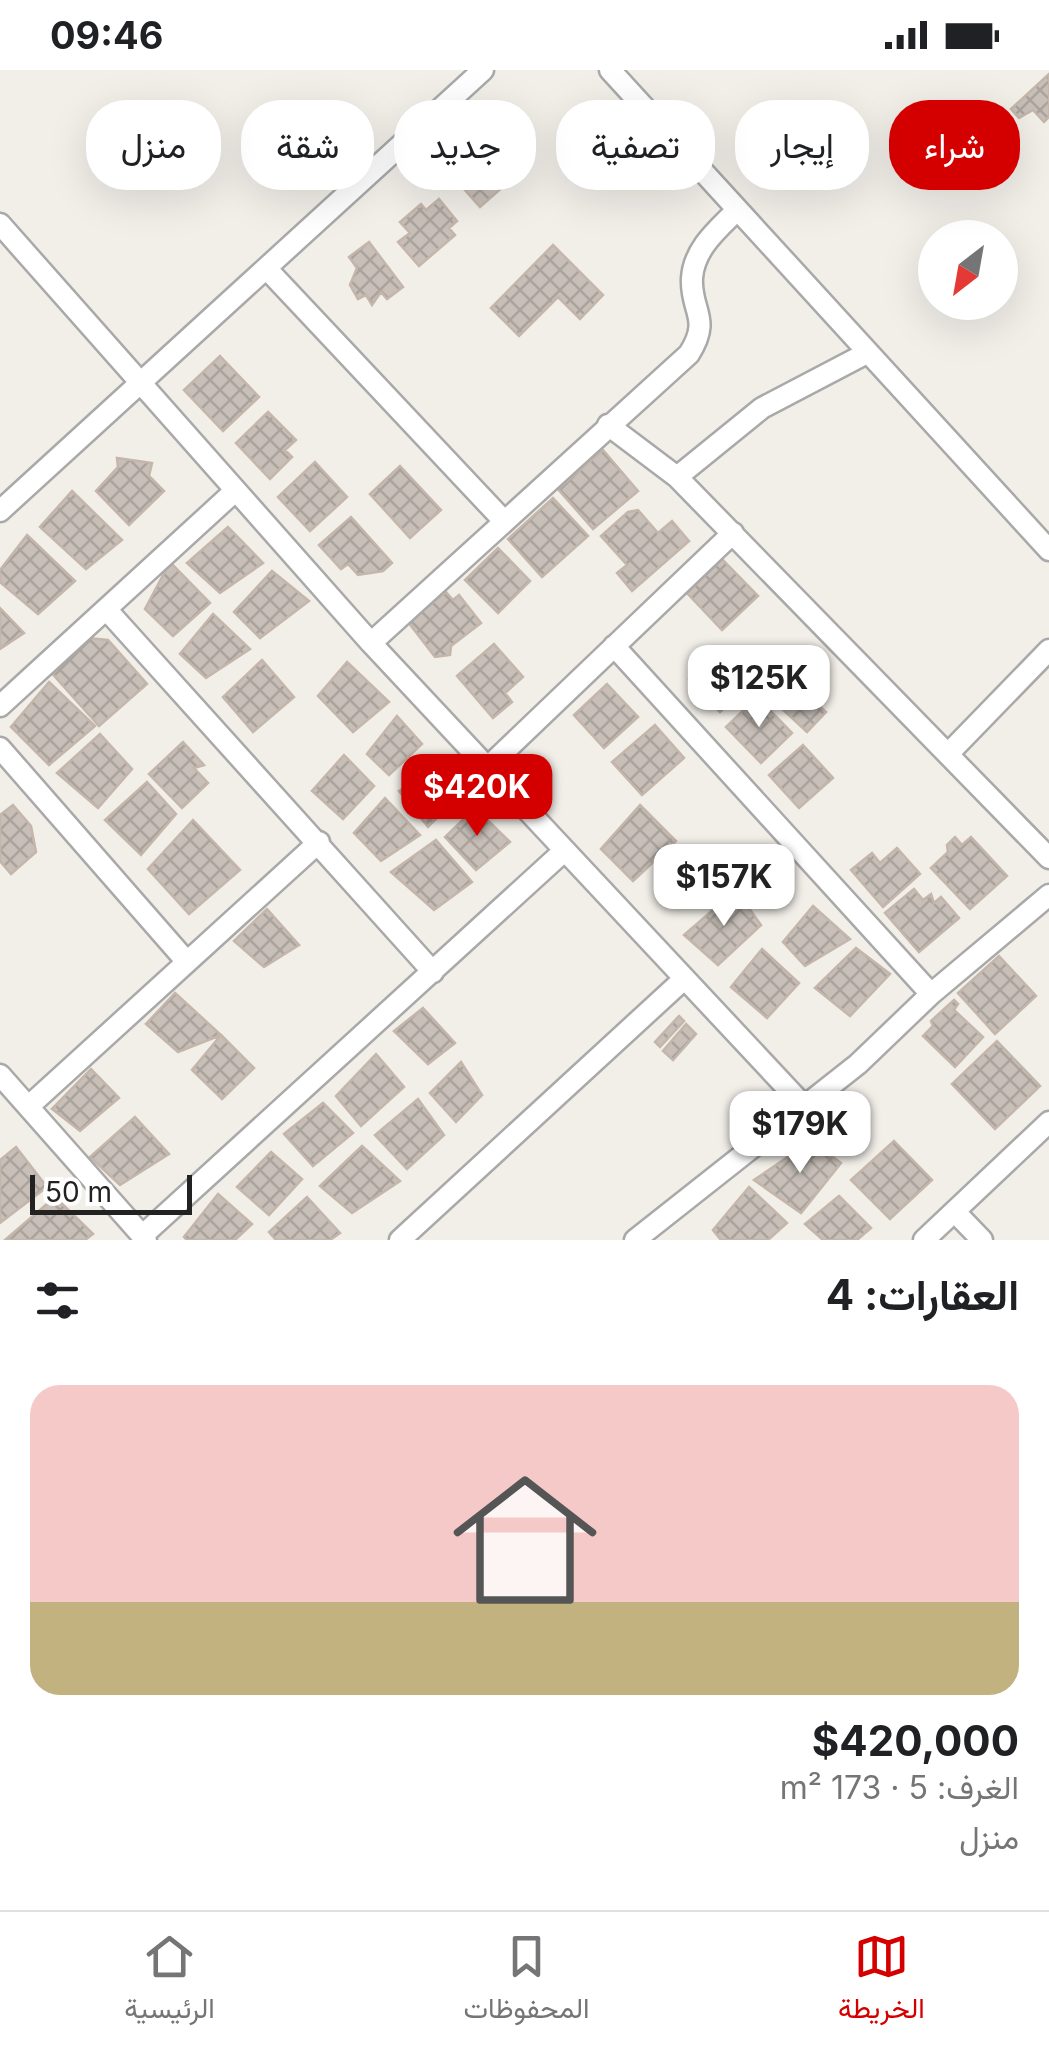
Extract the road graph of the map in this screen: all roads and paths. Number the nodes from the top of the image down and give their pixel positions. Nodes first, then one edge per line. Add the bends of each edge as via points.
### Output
1 (484, 70) edge
2 (610, 70) edge
3 (735, 212) junction
4 (0, 224) edge
5 (266, 268) junction
6 (867, 353) junction
7 (141, 384) junction
8 (608, 426) junction
9 (677, 476) junction
10 (235, 491) junction
11 (0, 510) edge
12 (503, 520) junction
13 (733, 533) junction
14 (1049, 550) edge
15 (106, 608) junction
16 (371, 644) junction
17 (614, 646) junction
18 (1049, 650) edge
19 (0, 706) edge
20 (0, 748) edge
21 (949, 752) junction
22 (487, 768) junction
23 (319, 842) junction
24 (564, 851) junction
25 (1049, 858) edge
26 (1049, 895) edge
27 (187, 962) junction
28 (433, 972) junction
29 (684, 979) junction
30 (930, 994) junction
31 (0, 1075) edge
32 (29, 1106) junction
33 (804, 1106) junction
34 (1049, 1122) edge
35 (955, 1212) junction
36 (144, 1238) edge
37 (400, 1240) edge
38 (635, 1240) edge
39 (924, 1240) edge
40 (982, 1240) edge

1 - 5 street
2 - 3 street
3 - 6 street
3 - 8 street via 697,258 692,279 700,336 689,354
4 - 7 street
5 - 7 street
5 - 12 street
6 - 9 street via 762,408
6 - 14 street
7 - 10 street
7 - 11 street
8 - 9 street
8 - 12 street
9 - 13 street
10 - 15 street
10 - 16 street
12 - 16 street
13 - 17 street
13 - 21 street
15 - 19 street
15 - 23 street
16 - 22 street
17 - 22 street
17 - 30 street
18 - 21 street
20 - 27 street
21 - 25 street
22 - 24 street
23 - 27 street
23 - 28 street
24 - 28 street
24 - 29 street
26 - 30 street
27 - 32 street
28 - 36 street
29 - 33 street
29 - 37 street
30 - 33 street via 890,1038
31 - 32 street
32 - 36 street
33 - 38 street
34 - 35 street
35 - 39 street
35 - 40 street

